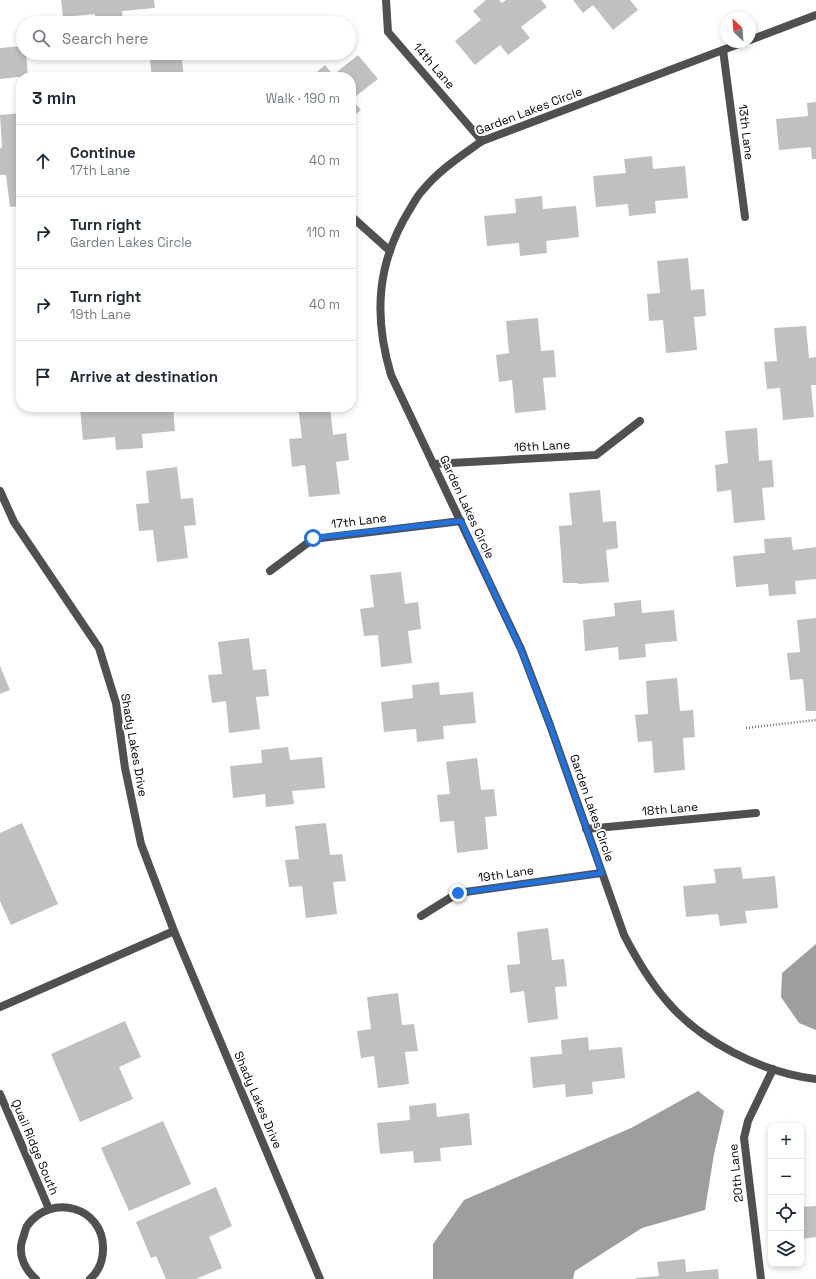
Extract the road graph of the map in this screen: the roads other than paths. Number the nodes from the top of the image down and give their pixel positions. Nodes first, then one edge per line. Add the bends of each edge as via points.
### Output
1 (386, 0) edge
2 (816, 15) edge
3 (756, 38) edge
4 (728, 48) edge
5 (723, 50) junction
6 (482, 141) junction
7 (745, 217) dead end
8 (356, 220) edge
9 (390, 251) junction
10 (640, 421) dead end
11 (433, 464) junction
12 (0, 491) edge
13 (461, 521) junction
14 (270, 571) dead end
15 (756, 813) dead end
16 (586, 829) junction
17 (602, 873) junction
18 (421, 916) dead end
19 (174, 931) junction
20 (0, 1007) edge
21 (773, 1070) junction
22 (816, 1079) edge
23 (0, 1094) edge
24 (49, 1209) junction
25 (36, 1279) edge
26 (90, 1279) edge
27 (320, 1279) edge
28 (761, 1279) edge

1 - 6 street, 14th Lane via 388,32
2 - 3 street
4 - 5 street, Garden Lakes Circle
5 - 6 street, Garden Lakes Circle
5 - 7 street, 13th Lane
6 - 9 street, Garden Lakes Circle via 453,161 421,192 400,225
8 - 9 street
9 - 11 street, Garden Lakes Circle via 380,295 381,329 386,355 391,375
10 - 11 street, 16th Lane via 596,455
11 - 13 street, Garden Lakes Circle
12 - 19 street, Shady Lakes Drive via 14,522 99,648 116,703 125,768 142,844
13 - 14 street, 17th Lane via 313,538
13 - 16 street, Garden Lakes Circle via 521,650
15 - 16 street, 18th Lane
16 - 17 street, Garden Lakes Circle
17 - 18 street, 19th Lane via 458,893
17 - 21 street, Garden Lakes Circle via 624,935 641,968 666,1000 707,1037 734,1053
19 - 20 street
19 - 27 street, Shady Lakes Drive
21 - 22 street, Garden Lakes Circle
21 - 28 street, 20th Lane via 748,1121 744,1138
23 - 24 street, Quail Ridge South
24 - 25 street, Quail Ridge South via 36,1216 27,1227 21,1246 23,1260 29,1273
24 - 26 street, Quail Ridge South via 77,1209 88,1215 98,1226 104,1239 103,1259

